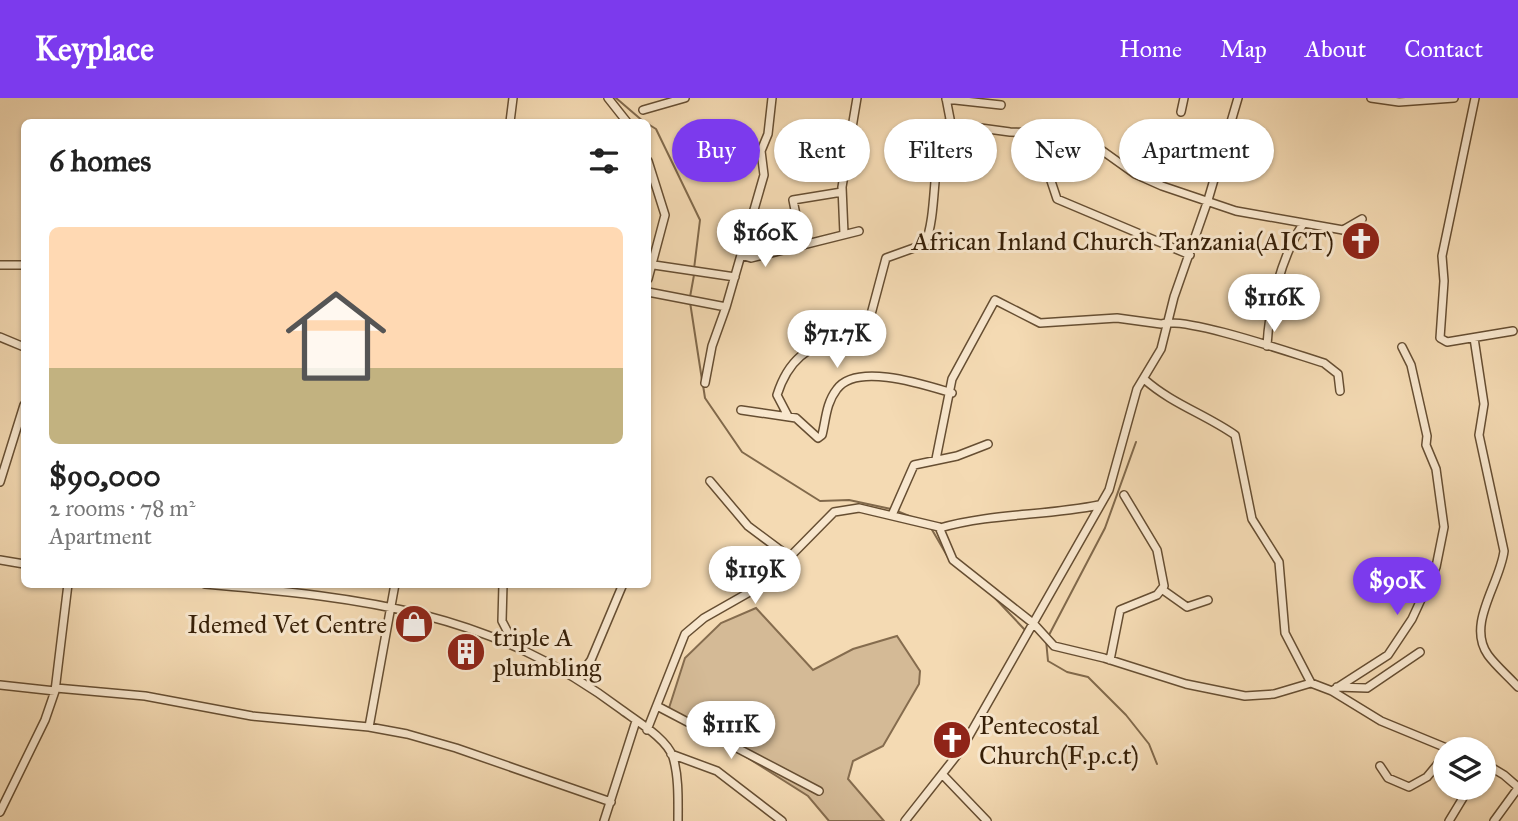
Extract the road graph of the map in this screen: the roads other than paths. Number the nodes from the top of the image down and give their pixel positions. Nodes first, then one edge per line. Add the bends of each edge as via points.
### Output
1 (513, 98) edge
2 (608, 98) edge
3 (685, 98) edge
4 (772, 98) edge
5 (857, 98) edge
6 (1184, 98) edge
7 (1238, 98) edge
8 (1371, 98) edge
9 (1454, 98) edge
10 (1475, 98) edge
11 (946, 99) edge
12 (1001, 105) dead end
13 (643, 110) dead end
14 (1181, 113) dead end
15 (510, 119) edge
16 (625, 119) edge
17 (949, 119) edge
18 (1105, 153) edge
19 (651, 171) edge
20 (937, 182) edge
21 (1051, 182) edge
22 (842, 192) junction
23 (1208, 200) junction
24 (1362, 219) dead end
25 (1303, 224) junction
26 (859, 231) dead end
27 (844, 234) junction
28 (802, 245) junction
29 (741, 255) junction
30 (1190, 255) junction
31 (0, 265) edge
32 (21, 265) edge
33 (653, 265) junction
34 (651, 271) edge
35 (735, 277) junction
36 (651, 293) edge
37 (726, 307) junction
38 (1168, 322) junction
39 (1513, 331) dead end
40 (0, 337) edge
41 (1474, 338) junction
42 (21, 346) edge
43 (1266, 346) junction
44 (1402, 347) dead end
45 (1144, 379) junction
46 (705, 383) dead end
47 (1340, 391) dead end
48 (952, 393) junction
49 (741, 411) dead end
50 (789, 416) junction
51 (21, 425) edge
52 (988, 444) dead end
53 (936, 459) junction
54 (710, 481) dead end
55 (0, 482) edge
56 (1124, 495) dead end
57 (1099, 505) junction
58 (892, 515) junction
59 (940, 528) junction
60 (791, 558) junction
61 (0, 560) edge
62 (21, 564) edge
63 (68, 588) edge
64 (279, 588) edge
65 (395, 588) edge
66 (503, 588) edge
67 (621, 588) edge
68 (297, 589) edge
69 (1163, 590) junction
70 (1208, 600) dead end
71 (393, 607) junction
72 (1034, 624) junction
73 (516, 647) junction
74 (1420, 652) dead end
75 (1110, 660) junction
76 (578, 678) junction
77 (1311, 683) junction
78 (0, 685) edge
79 (1518, 687) edge
80 (1334, 689) junction
81 (56, 690) junction
82 (657, 706) junction
83 (636, 721) junction
84 (369, 727) junction
85 (647, 730) junction
86 (1433, 743) edge
87 (671, 754) junction
88 (1380, 766) dead end
89 (1433, 770) edge
90 (1496, 772) edge
91 (942, 774) junction
92 (1518, 787) edge
93 (819, 791) dead end
94 (1462, 800) edge
95 (611, 802) junction
96 (0, 812) edge
97 (604, 821) edge
98 (678, 821) edge
99 (782, 821) edge
100 (905, 821) edge
101 (987, 821) edge
102 (1449, 821) edge
103 (1494, 821) edge

1 - 15 street
2 - 16 street
3 - 13 street
4 - 29 street via 761,151 765,169
5 - 22 street
6 - 14 street
7 - 23 street
8 - 9 street via 1399,102
10 - 41 street via 1444,242 1439,332 1441,341
11 - 12 street
11 - 17 street
18 - 23 street via 1135,174
19 - 33 street via 665,215
20 - 50 street via 925,244 886,258 870,318 816,344 790,368 777,395
21 - 30 street via 1057,199
22 - 27 street
22 - 28 street via 793,200
23 - 25 street via 1236,211
23 - 30 street
24 - 25 street via 1343,230
25 - 43 street via 1283,270
26 - 27 street
27 - 28 street
28 - 29 street via 751,258
29 - 35 street
30 - 38 street
31 - 32 street
33 - 34 street
33 - 35 street
35 - 37 street
36 - 37 street
37 - 46 street
38 - 43 street
38 - 45 street via 1161,349
38 - 48 street via 1117,318 1040,323 995,300 952,379
39 - 41 street
40 - 42 street
41 - 79 street via 1484,404 1479,435 1504,551 1480,633 1489,657
43 - 47 street via 1324,363 1338,374
44 - 80 street via 1411,365 1426,445 1436,470 1444,527 1432,577 1394,647 1370,669
45 - 57 street via 1137,389 1109,489
45 - 77 street via 1179,406 1235,435 1252,519 1279,562 1285,633
48 - 50 street via 886,377 858,378 838,386 819,438
48 - 53 street
49 - 50 street
51 - 55 street
52 - 53 street
53 - 58 street via 912,467
54 - 60 street via 748,526
56 - 69 street via 1157,550
57 - 59 street
57 - 72 street
58 - 59 street
58 - 60 street via 840,509 813,530
59 - 72 street via 953,560
60 - 82 street via 762,585 685,634
61 - 62 street
63 - 81 street
64 - 68 street
65 - 71 street
66 - 73 street via 502,621
67 - 76 street via 591,660
68 - 71 street
69 - 70 street via 1187,607
69 - 75 street via 1120,610
71 - 73 street via 468,626
71 - 84 street
72 - 75 street via 1054,646
72 - 91 street via 961,750
73 - 76 street
74 - 80 street via 1367,688
75 - 77 street via 1186,684 1245,696 1274,694
76 - 83 street
77 - 80 street
78 - 81 street
80 - 86 street via 1381,722
81 - 84 street via 158,698 252,716
81 - 96 street
82 - 85 street
82 - 93 street
83 - 85 street
83 - 95 street
84 - 95 street via 456,748
85 - 87 street
87 - 98 street
87 - 99 street via 717,771
88 - 89 street via 1388,778 1409,787
90 - 92 street
91 - 100 street
91 - 101 street
92 - 103 street
94 - 102 street
95 - 97 street

